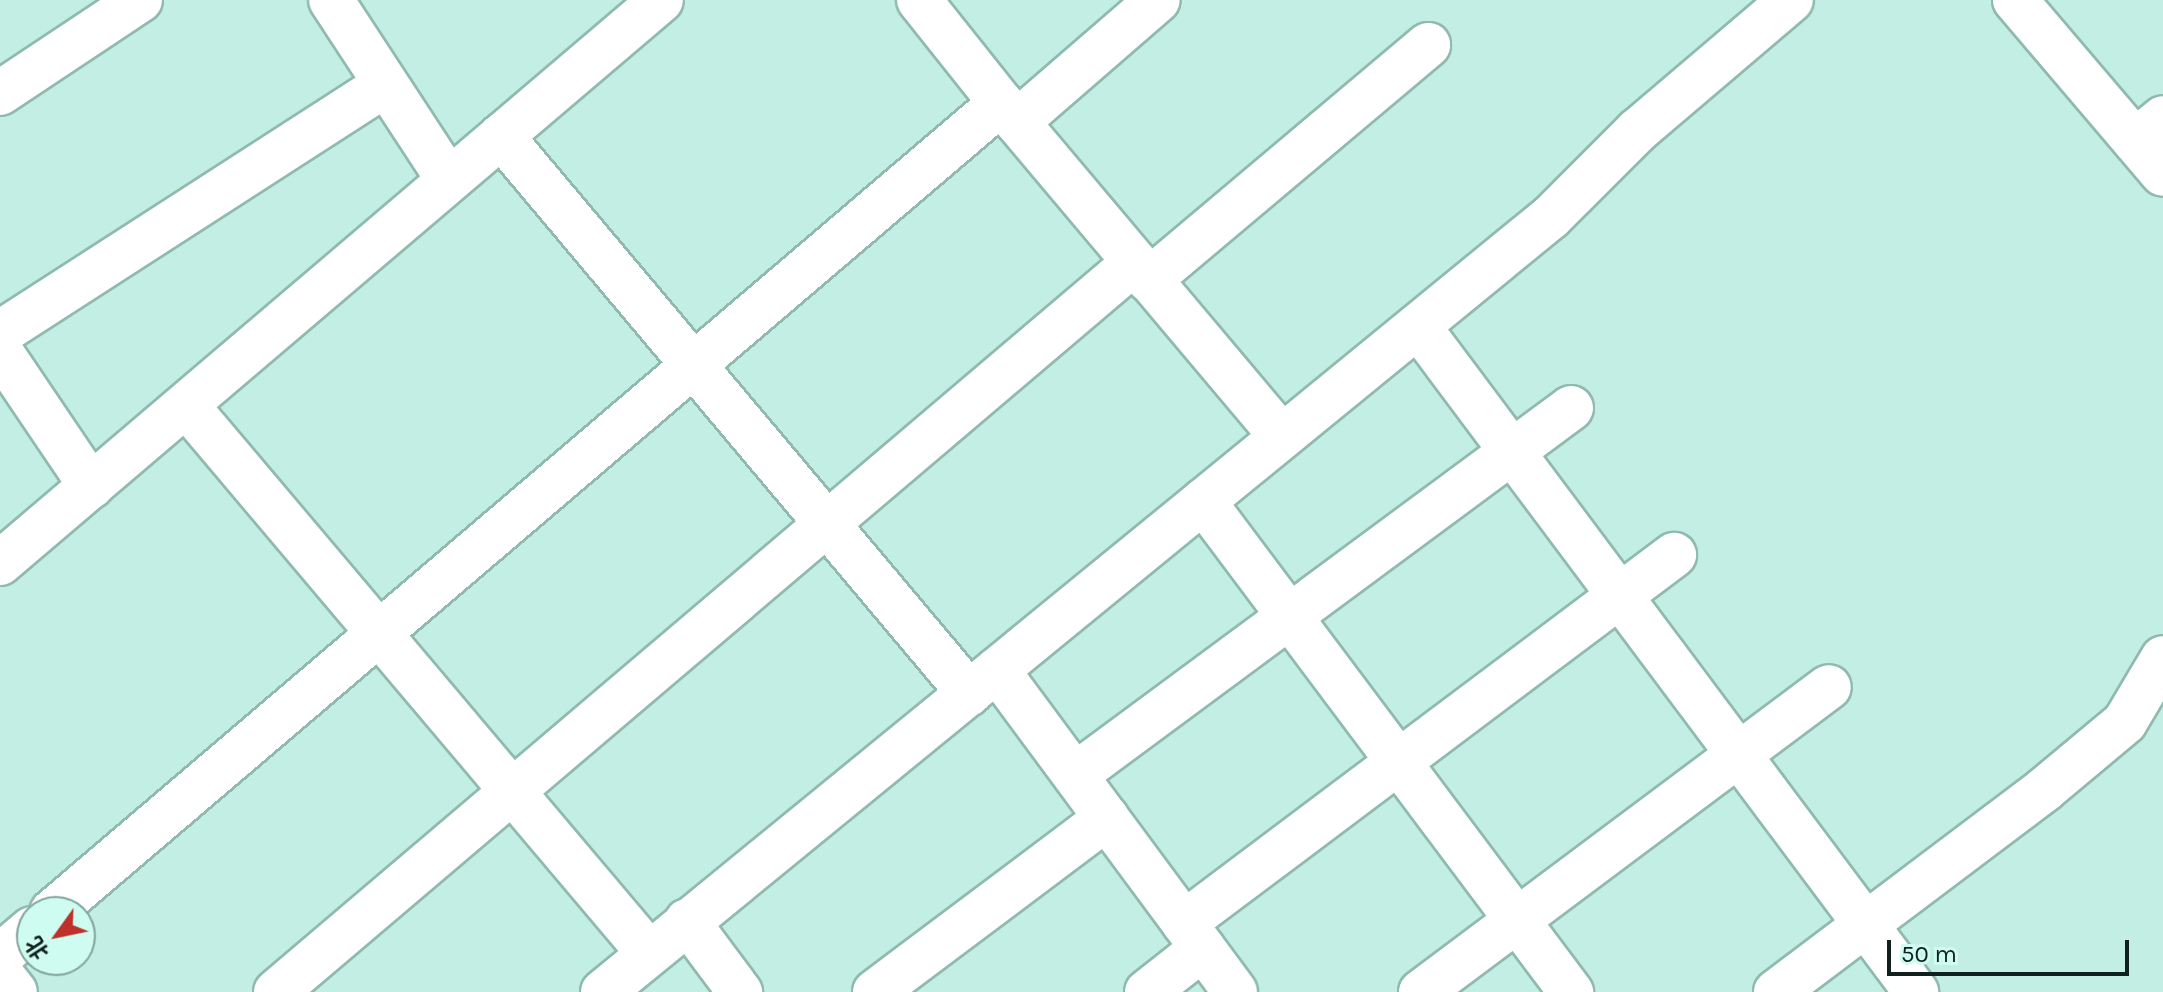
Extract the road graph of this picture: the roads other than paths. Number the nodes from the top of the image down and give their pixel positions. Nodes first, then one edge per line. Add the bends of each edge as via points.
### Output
1 (140, 0) edge
2 (331, 0) edge
3 (661, 0) edge
4 (919, 0) edge
5 (1158, 0) edge
6 (1791, 0) edge
7 (2015, 0) edge
8 (1428, 45) dead end
9 (386, 84) junction
10 (0, 93) edge
11 (1009, 113) junction
12 (2149, 130) edge
13 (501, 136) junction
14 (2163, 174) edge
15 (449, 180) junction
16 (1142, 271) junction
17 (1418, 326) junction
18 (0, 333) edge
19 (0, 351) edge
20 (694, 365) junction
21 (186, 405) junction
22 (1571, 408) dead end
23 (1282, 437) junction
24 (1512, 452) junction
25 (91, 486) junction
26 (1203, 501) junction
27 (827, 524) junction
28 (1674, 555) dead end
29 (0, 563) edge
30 (1620, 595) junction
31 (1289, 617) junction
32 (380, 634) junction
33 (2163, 658) edge
34 (983, 681) junction
35 (1829, 687) dead end
36 (1739, 755) junction
37 (1399, 762) junction
38 (1075, 775) junction
39 (513, 792) junction
40 (1107, 818) junction
41 (71, 896) edge
42 (1517, 920) junction
43 (687, 921) junction
44 (1865, 924) junction
45 (1194, 936) junction
46 (16, 942) edge
47 (649, 953) junction
48 (0, 956) edge
49 (0, 973) edge
50 (15, 992) edge
51 (276, 992) edge
52 (603, 992) edge
53 (740, 992) edge
54 (875, 992) edge
55 (1147, 992) edge
56 (1235, 992) edge
57 (1421, 992) edge
58 (1571, 992) edge
59 (1776, 992) edge
60 (1916, 992) edge

1 - 10 street
2 - 9 street
3 - 13 street
4 - 11 street
5 - 11 street
6 - 17 street via 1637,131 1551,217
7 - 12 street
8 - 16 street
9 - 15 street
9 - 18 street
11 - 16 street
11 - 20 street
12 - 14 street
13 - 15 street
13 - 20 street
15 - 21 street
16 - 23 street
16 - 27 street
17 - 23 street
17 - 24 street
19 - 25 street
20 - 27 street
20 - 32 street
21 - 25 street
21 - 32 street
22 - 24 street
23 - 26 street
24 - 30 street
24 - 31 street
25 - 29 street
26 - 31 street
26 - 34 street
27 - 34 street
27 - 39 street
28 - 30 street
30 - 36 street
30 - 37 street
31 - 37 street
31 - 38 street
32 - 39 street
32 - 41 street
33 - 44 street via 2125,722
34 - 38 street
34 - 43 street
35 - 36 street
36 - 42 street
36 - 44 street
37 - 42 street
37 - 45 street
38 - 40 street
39 - 47 street
39 - 51 street
40 - 45 street
40 - 54 street
42 - 57 street
42 - 58 street
43 - 47 street
43 - 53 street
44 - 59 street
44 - 60 street
45 - 55 street
45 - 56 street
46 - 48 street
47 - 52 street
49 - 50 street

